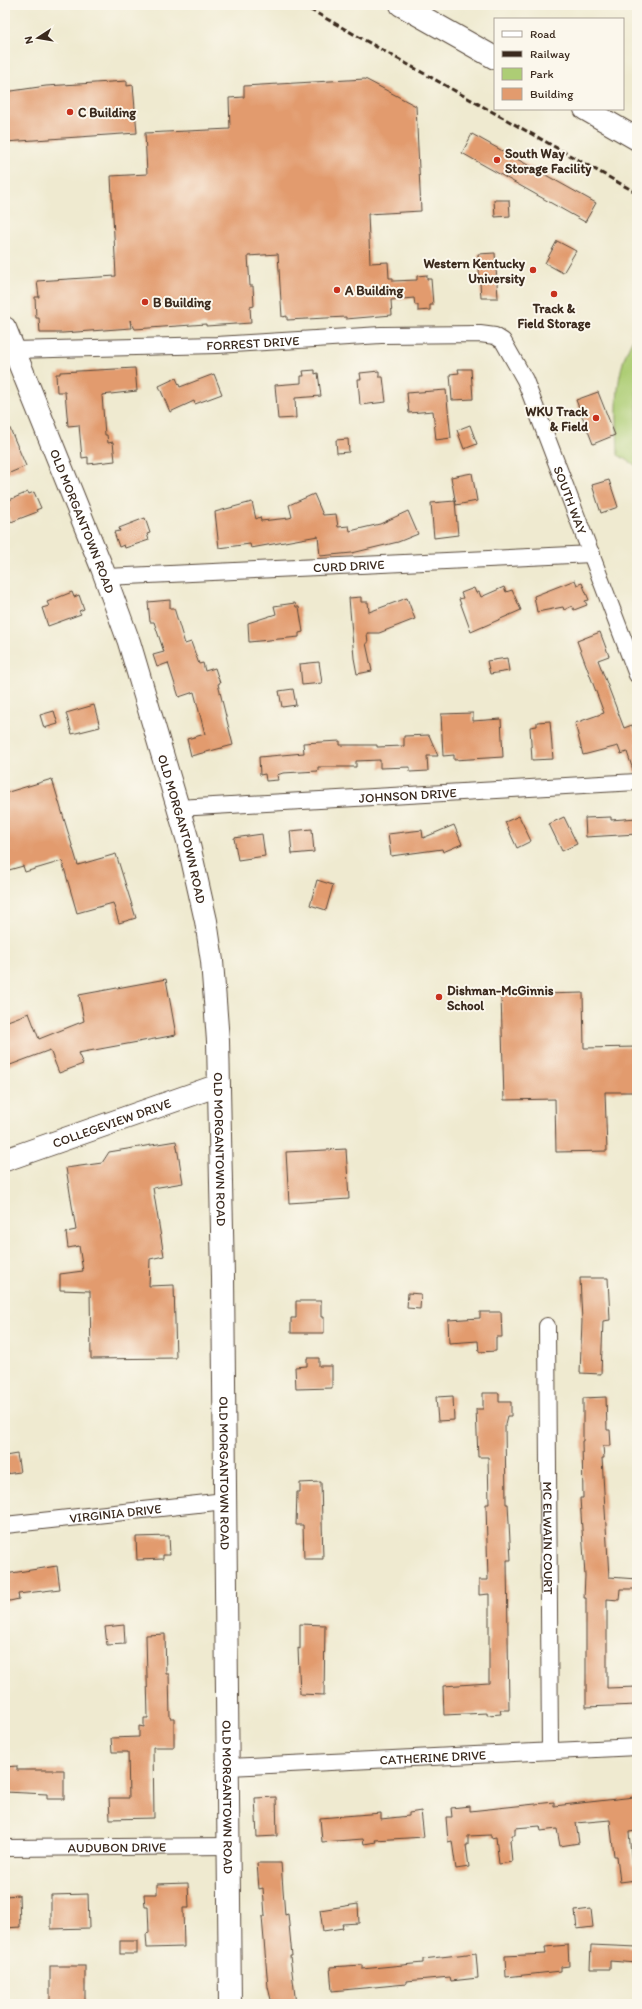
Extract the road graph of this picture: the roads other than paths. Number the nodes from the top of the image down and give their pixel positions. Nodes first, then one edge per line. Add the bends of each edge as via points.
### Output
1 (401, 5) edge
2 (494, 57) edge
3 (587, 110) edge
4 (637, 139) edge
5 (5, 328) edge
6 (491, 335) joint
7 (14, 350) junction
8 (592, 554) junction
9 (106, 577) junction
10 (637, 675) edge
11 (637, 782) edge
12 (178, 808) junction
13 (219, 1085) junction
14 (5, 1160) edge
15 (548, 1326) dead end
16 (225, 1500) junction
17 (5, 1524) edge
18 (637, 1747) edge
19 (550, 1750) junction
20 (228, 1767) junction
21 (228, 1846) junction
22 (5, 1848) edge
23 (230, 2004) edge

1 - 2 street
3 - 4 street
5 - 7 street, OLD MORGANTOWN ROAD
6 - 7 street, FORREST DRIVE via 381,335 217,345
6 - 8 street, SOUTH WAY via 506,344 522,374
7 - 9 street, OLD MORGANTOWN ROAD
8 - 9 street, CURD DRIVE
8 - 10 street, SOUTH WAY
9 - 12 street, OLD MORGANTOWN ROAD via 134,658
11 - 12 street, JOHNSON DRIVE
12 - 13 street, OLD MORGANTOWN ROAD via 198,880 212,961
13 - 14 street, COLLEGEVIEW DRIVE
13 - 16 street, OLD MORGANTOWN ROAD
15 - 19 street, MC ELWAIN COURT
16 - 17 street, VIRGINIA DRIVE
16 - 20 street, OLD MORGANTOWN ROAD
18 - 19 street, CATHERINE DRIVE
19 - 20 street, CATHERINE DRIVE
20 - 21 street, OLD MORGANTOWN ROAD
21 - 22 street, AUDUBON DRIVE
21 - 23 street, OLD MORGANTOWN ROAD

